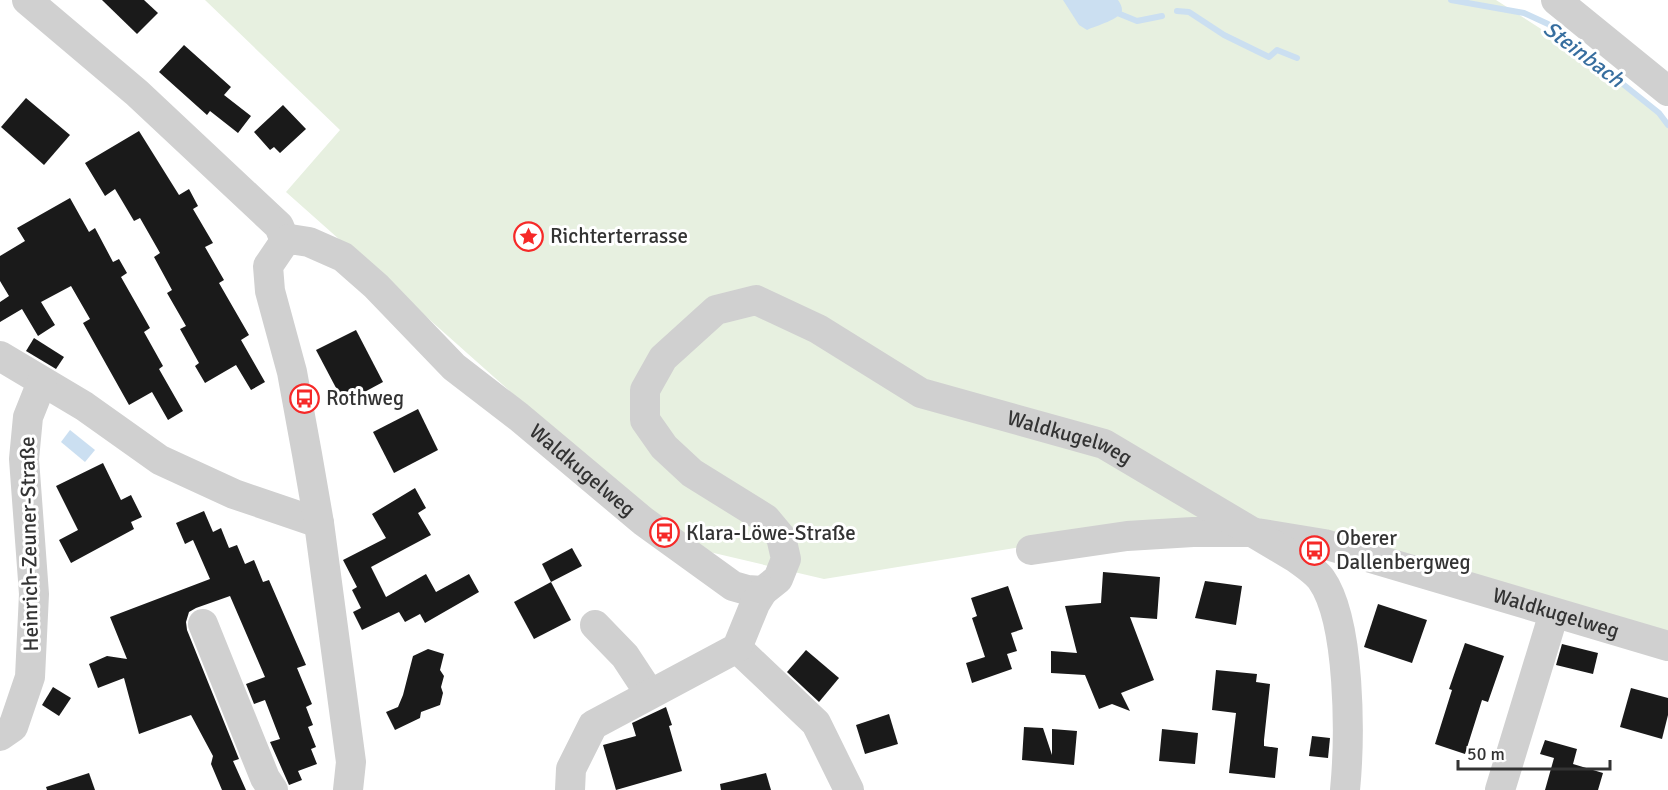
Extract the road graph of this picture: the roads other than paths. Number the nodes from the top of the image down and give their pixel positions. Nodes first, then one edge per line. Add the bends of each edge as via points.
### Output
1 (27, 0) edge
2 (1556, 0) edge
3 (1668, 91) edge
4 (285, 242) junction
5 (0, 356) edge
6 (42, 382) junction
7 (319, 523) junction
8 (1250, 532) junction
9 (1031, 550) dead end
10 (763, 591) junction
11 (1554, 613) junction
12 (203, 624) dead end
13 (595, 625) dead end
14 (1668, 646) edge
15 (737, 648) junction
16 (650, 694) junction
17 (0, 736) edge
18 (273, 790) edge
19 (348, 790) edge
20 (570, 790) edge
21 (849, 790) edge
22 (1345, 790) edge
23 (1500, 790) edge

1 - 4 street via 136,93 279,226
2 - 3 street
4 - 7 street via 268,266 270,291 292,372
4 - 10 street, Waldkugelweg via 309,242 343,257 454,367 643,521 733,586
5 - 6 street
6 - 7 street via 84,406 160,460 234,494
6 - 17 street, Heinrich-Zeuner-Straße via 28,417 24,459 34,594 30,677 13,727
7 - 19 street via 351,762
8 - 9 street via 1127,536
8 - 10 street, Waldkugelweg via 1104,444 921,393 818,329 756,300 716,310 663,358 645,390 645,420 664,447 692,473 766,519 781,537 786,559 778,579
8 - 11 street, Waldkugelweg via 1324,544
8 - 22 street via 1296,558 1320,577 1332,598 1343,650 1348,711
10 - 15 street
11 - 14 street, Waldkugelweg
11 - 23 street
12 - 18 street
13 - 16 street via 625,656
15 - 16 street
15 - 21 street via 816,723
16 - 20 street via 593,725 571,769

